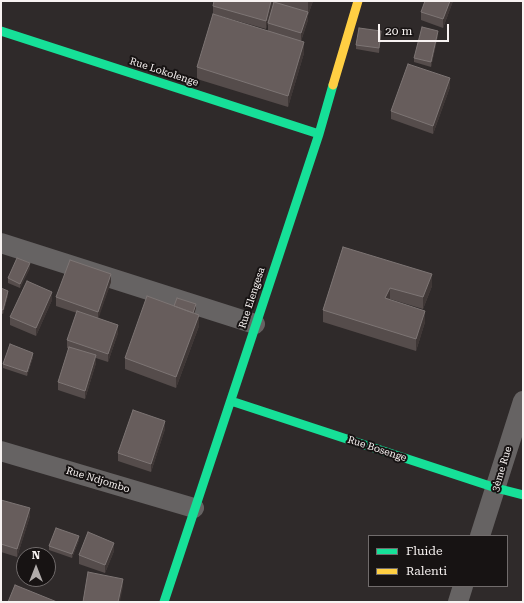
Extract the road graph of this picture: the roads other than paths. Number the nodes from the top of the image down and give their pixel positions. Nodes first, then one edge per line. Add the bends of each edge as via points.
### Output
1 (358, 1) edge
2 (1, 31) edge
3 (319, 134) junction
4 (1, 243) edge
5 (254, 324) junction
6 (231, 401) junction
7 (523, 401) edge
8 (1, 450) edge
9 (496, 488) junction
10 (523, 495) edge
11 (194, 508) junction
12 (480, 535) edge
13 (463, 587) edge
14 (164, 602) edge
15 (458, 602) edge

1 - 3 street, Rue Elengesa
2 - 3 street, Rue Lokolenge
3 - 5 street, Rue Elengesa
4 - 5 street
5 - 6 street, Rue Elengesa
6 - 9 street, Rue Bosenge
6 - 11 street, Rue Elengesa
7 - 9 street, 3ème Rue
8 - 11 street, Rue Ndjombo
9 - 10 street, Rue Bosenge
9 - 12 street, 3ème Rue
11 - 14 street, Rue Elengesa
13 - 15 street

